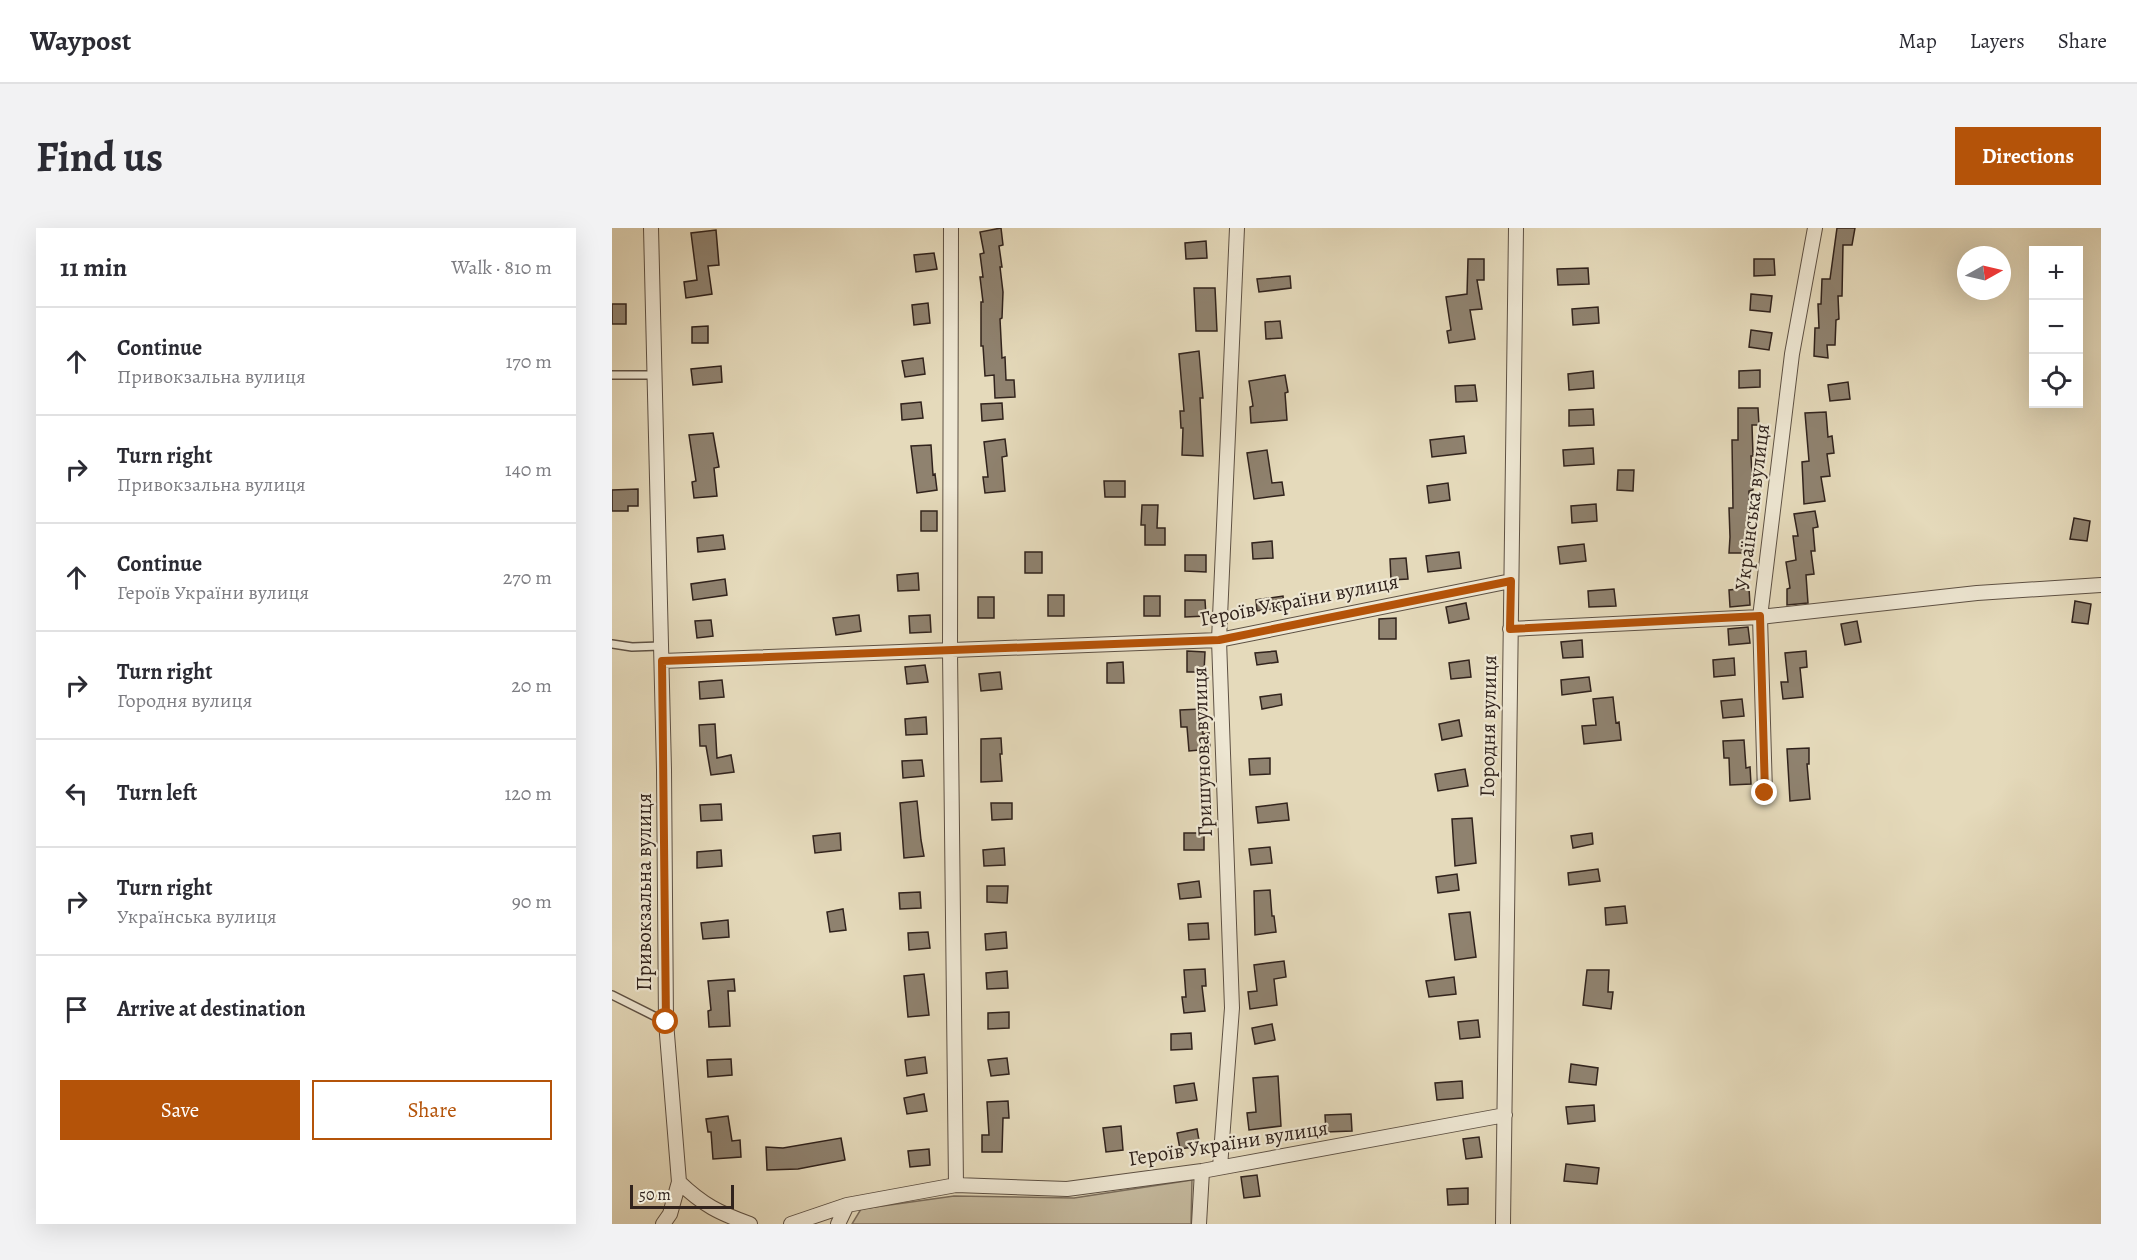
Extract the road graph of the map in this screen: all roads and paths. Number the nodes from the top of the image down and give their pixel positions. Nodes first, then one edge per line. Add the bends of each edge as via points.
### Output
1 (651, 228) edge
2 (951, 228) edge
3 (1237, 228) edge
4 (1516, 228) edge
5 (1815, 228) edge
6 (612, 375) edge
7 (654, 375) junction
8 (1511, 581) junction
9 (2101, 585) edge
10 (1760, 616) junction
11 (1510, 629) junction
12 (1219, 640) junction
13 (612, 644) edge
14 (660, 646) junction
15 (950, 651) junction
16 (662, 661) junction
17 (1765, 793) dead end
18 (612, 995) edge
19 (666, 1022) junction
20 (1504, 1115) junction
21 (1220, 1167) junction
22 (1202, 1171) junction
23 (679, 1182) junction
24 (956, 1185) junction
25 (847, 1205) junction
26 (663, 1224) edge
27 (750, 1224) edge
28 (791, 1224) edge
29 (838, 1224) edge
30 (1198, 1224) edge
31 (1503, 1224) edge

1 - 7 street, Привокзальна вулиця
2 - 15 street
3 - 12 street, Гришунова вулиця
4 - 8 street, Городня вулиця
5 - 10 street, Українська вулиця via 1792,354
6 - 7 lane
7 - 14 street, Привокзальна вулиця
8 - 11 street, Городня вулиця
8 - 12 street, Героїв України вулиця
9 - 10 street via 1977,593
10 - 11 street
10 - 17 street, Українська вулиця
11 - 20 street, Городня вулиця
12 - 15 street, Героїв України вулиця
12 - 21 street, Гришунова вулиця via 1232,1008
13 - 14 lane
14 - 16 street, Привокзальна вулиця
15 - 16 street
15 - 24 street
16 - 19 street, Привокзальна вулиця
18 - 19 lane
19 - 23 street, Привокзальна вулиця
20 - 21 street, Героїв України вулиця
20 - 31 street, Городня вулиця
21 - 22 street, Героїв України вулиця
22 - 24 street, Героїв України вулиця via 1067,1189
22 - 30 street
23 - 26 street
23 - 27 street via 698,1200
24 - 25 street, Героїв України вулиця
25 - 28 street, Героїв України вулиця
25 - 29 street

